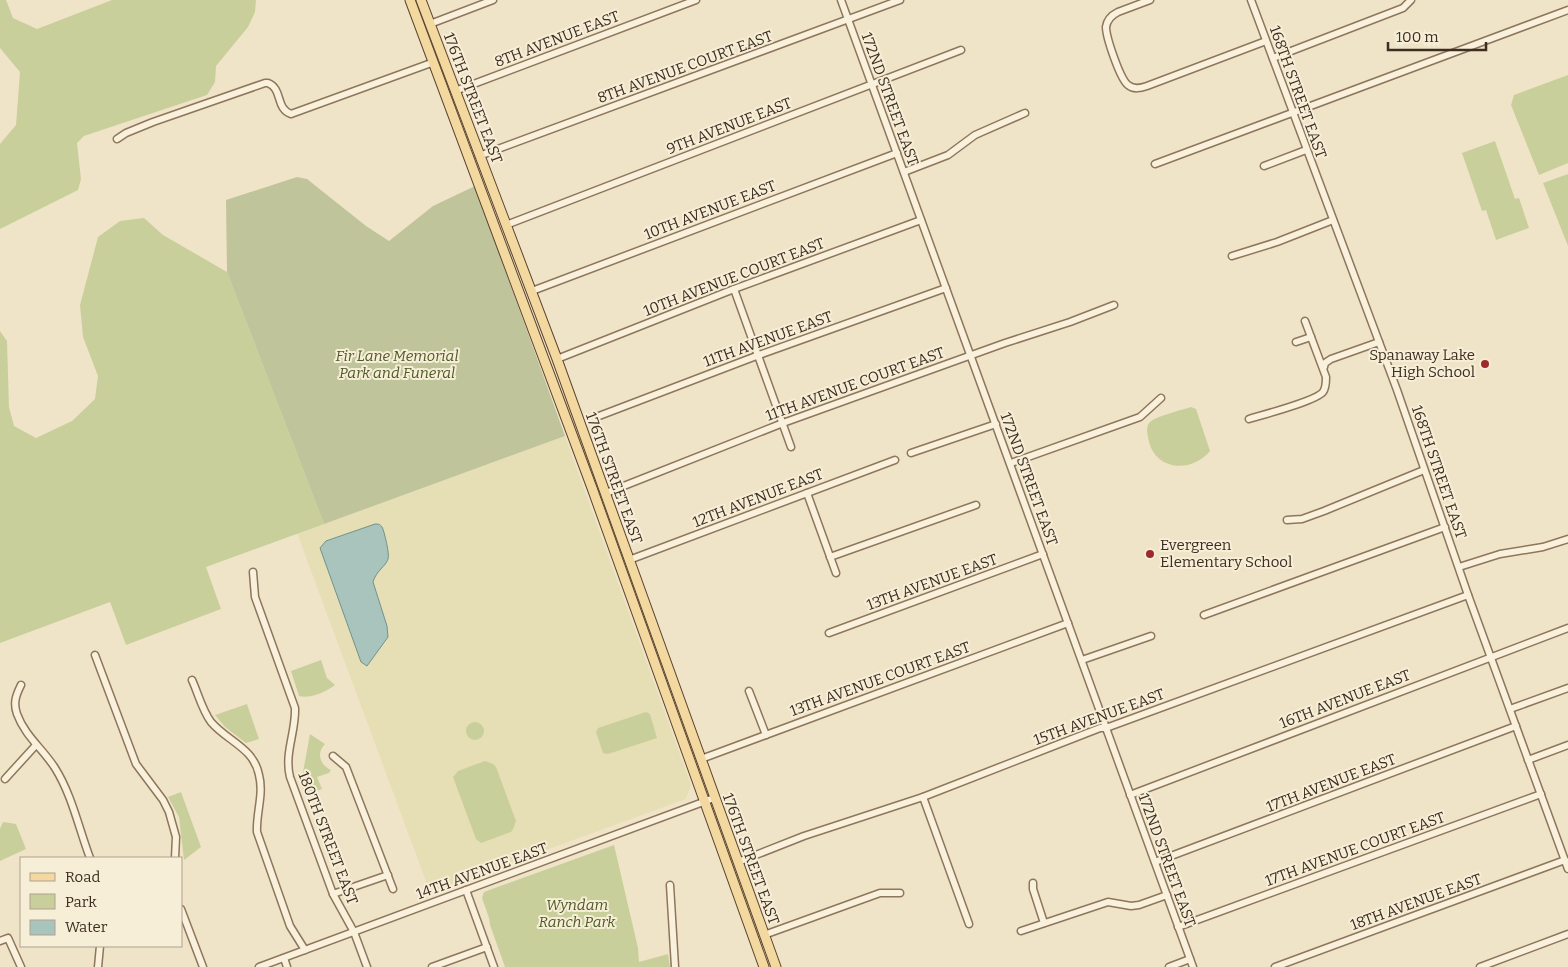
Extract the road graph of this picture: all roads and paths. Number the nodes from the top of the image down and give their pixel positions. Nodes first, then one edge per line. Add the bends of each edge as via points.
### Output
1 (410, 0) edge
2 (421, 0) edge
3 (493, 0) edge
4 (696, 0) edge
5 (841, 0) edge
6 (900, 0) edge
7 (1150, 0) edge
8 (1251, 0) edge
9 (1411, 0) edge
10 (1568, 10) edge
11 (848, 20) junction
12 (430, 24) junction
13 (1266, 41) junction
14 (428, 47) junction
15 (961, 50) dead end
16 (1273, 58) junction
17 (434, 62) junction
18 (872, 86) junction
19 (455, 91) junction
20 (1025, 113) dead end
21 (453, 114) junction
22 (1293, 114) junction
23 (117, 139) dead end
24 (1306, 150) junction
25 (897, 153) junction
26 (479, 156) junction
27 (1156, 164) dead end
28 (1264, 166) dead end
29 (904, 172) junction
30 (921, 220) junction
31 (1333, 220) junction
32 (506, 225) junction
33 (1232, 256) dead end
34 (946, 288) junction
35 (734, 289) junction
36 (532, 291) junction
37 (1114, 305) dead end
38 (1306, 321) dead end
39 (1311, 337) junction
40 (1296, 342) dead end
41 (1379, 342) junction
42 (759, 355) junction
43 (971, 355) junction
44 (557, 359) junction
45 (1324, 367) junction
46 (1161, 398) dead end
47 (599, 416) dead end
48 (1249, 419) dead end
49 (783, 423) junction
50 (996, 424) junction
51 (576, 444) junction
52 (791, 447) dead end
53 (911, 453) dead end
54 (895, 460) dead end
55 (1011, 463) junction
56 (1424, 470) junction
57 (606, 492) junction
58 (807, 493) junction
59 (976, 504) dead end
60 (1287, 520) dead end
61 (1444, 527) junction
62 (1568, 539) edge
63 (1043, 554) junction
64 (830, 558) junction
65 (629, 560) junction
66 (1459, 567) junction
67 (253, 572) dead end
68 (836, 573) dead end
69 (1468, 595) junction
70 (1204, 615) dead end
71 (1068, 623) junction
72 (1568, 628) edge
73 (829, 633) dead end
74 (1151, 636) dead end
75 (95, 655) dead end
76 (1490, 657) junction
77 (1082, 660) junction
78 (192, 680) dead end
79 (21, 685) dead end
80 (664, 688) junction
81 (1568, 688) edge
82 (749, 690) dead end
83 (1510, 709) junction
84 (1516, 726) junction
85 (1106, 728) junction
86 (766, 735) junction
87 (1568, 744) edge
88 (36, 745) junction
89 (333, 756) dead end
90 (700, 759) junction
91 (1528, 760) junction
92 (5, 779) dead end
93 (1541, 794) junction
94 (1130, 795) junction
95 (923, 797) junction
96 (714, 798) junction
97 (704, 802) junction
98 (90, 857) edge
99 (175, 857) edge
100 (1564, 860) junction
101 (738, 862) junction
102 (1155, 862) junction
103 (1568, 869) edge
104 (388, 875) junction
105 (1033, 883) dead end
106 (670, 885) dead end
107 (393, 889) dead end
108 (466, 890) junction
109 (900, 893) dead end
110 (333, 894) junction
111 (1167, 895) junction
112 (182, 912) edge
113 (1044, 923) junction
114 (969, 924) dead end
115 (1178, 927) junction
116 (1021, 931) dead end
117 (354, 932) junction
118 (1568, 934) edge
119 (764, 935) junction
120 (0, 941) edge
121 (100, 947) edge
122 (487, 947) junction
123 (306, 950) junction
124 (284, 958) junction
125 (1190, 959) junction
126 (21, 967) edge
127 (98, 967) edge
128 (203, 967) edge
129 (259, 967) edge
130 (287, 967) edge
131 (367, 967) edge
132 (432, 967) edge
133 (494, 967) edge
134 (675, 967) edge
135 (764, 967) edge
136 (776, 967) edge
137 (1169, 967) edge
138 (1193, 967) edge
139 (1275, 967) edge
140 (1480, 967) edge

1 - 14 main road, 176TH STREET EAST
2 - 12 main road, 176TH STREET EAST
3 - 12 street
4 - 19 street, 8TH AVENUE EAST
5 - 11 street, 172ND STREET EAST
6 - 11 street, 8TH AVENUE COURT EAST
7 - 13 street via 1118,12 1106,28 1120,72 1128,86 1147,86
8 - 13 street, 168TH STREET EAST
9 - 16 street via 1403,8
10 - 22 street
11 - 18 street, 172ND STREET EAST
11 - 26 street, 8TH AVENUE COURT EAST
12 - 19 main road, 176TH STREET EAST
13 - 16 street, 168TH STREET EAST
14 - 17 main road, 176TH STREET EAST
14 - 19 main road via 437,55 449,88
15 - 18 street, 9TH AVENUE EAST
16 - 22 street, 168TH STREET EAST
17 - 21 main road, 176TH STREET EAST
17 - 23 street via 291,114 284,110 273,85 268,82 152,122
18 - 25 street, 172ND STREET EAST
18 - 32 street, 9TH AVENUE EAST
19 - 26 main road, 176TH STREET EAST
20 - 29 street via 975,136 948,156
21 - 26 main road via 461,119 474,152
21 - 51 main road, 176TH STREET EAST
22 - 24 street, 168TH STREET EAST
22 - 27 street
24 - 28 street
24 - 31 street, 168TH STREET EAST
25 - 29 street, 172ND STREET EAST
25 - 36 street, 10TH AVENUE EAST
26 - 32 main road, 176TH STREET EAST
29 - 30 street, 172ND STREET EAST
30 - 34 street, 172ND STREET EAST
30 - 35 street, 10TH AVENUE COURT EAST
31 - 33 street
31 - 41 street, 168TH STREET EAST
32 - 36 main road, 176TH STREET EAST
34 - 42 street, 11TH AVENUE EAST
34 - 43 street, 172ND STREET EAST
35 - 42 street
35 - 44 street, 10TH AVENUE COURT EAST
36 - 44 main road, 176TH STREET EAST
37 - 43 street, 11TH AVENUE COURT EAST
38 - 39 street
39 - 40 street
39 - 45 street
41 - 45 street via 1331,359 1324,363
41 - 56 street, 168TH STREET EAST
42 - 47 street, 11TH AVENUE EAST
42 - 49 street
43 - 49 street, 11TH AVENUE COURT EAST
43 - 50 street, 172ND STREET EAST
44 - 57 main road, 176TH STREET EAST
45 - 48 street via 1326,387 1319,395
46 - 55 street via 1140,417
49 - 52 street
49 - 57 street, 11TH AVENUE COURT EAST
50 - 53 street
50 - 55 street, 172ND STREET EAST
51 - 57 main road via 584,451 599,488
51 - 80 main road, 176TH STREET EAST
54 - 58 street, 12TH AVENUE EAST
55 - 63 street, 172ND STREET EAST
56 - 60 street via 1324,511 1302,519
56 - 61 street, 168TH STREET EAST
57 - 65 main road, 176TH STREET EAST
58 - 64 street
58 - 65 street, 12TH AVENUE EAST
59 - 64 street
61 - 66 street, 168TH STREET EAST
61 - 70 street
62 - 66 street
63 - 71 street, 172ND STREET EAST
63 - 73 street, 13TH AVENUE EAST
64 - 68 street
65 - 90 main road, 176TH STREET EAST
66 - 69 street, 168TH STREET EAST
67 - 110 street, 180TH STREET EAST via 255,597 295,708 288,769
69 - 76 street, 168TH STREET EAST
69 - 85 street, 15TH AVENUE EAST
71 - 77 street, 172ND STREET EAST
71 - 86 street, 13TH AVENUE COURT EAST
72 - 76 street, 16TH AVENUE EAST
74 - 77 street
75 - 99 street via 136,764 169,812 176,837
76 - 83 street, 168TH STREET EAST
76 - 94 street, 16TH AVENUE EAST
77 - 85 street, 172ND STREET EAST
78 - 123 street via 205,714 255,762 261,782 257,832 290,926
79 - 88 street via 15,707
80 - 90 main road via 672,696 694,754
80 - 97 main road, 176TH STREET EAST
81 - 83 street
82 - 86 street
83 - 84 street, 168TH STREET EAST
84 - 91 street, 168TH STREET EAST
84 - 102 street, 17TH AVENUE EAST
85 - 94 street, 172ND STREET EAST
85 - 95 street, 15TH AVENUE EAST
86 - 90 street, 13TH AVENUE COURT EAST
87 - 91 street
88 - 92 street
88 - 98 street via 63,783
89 - 104 street via 346,767
90 - 96 main road, 176TH STREET EAST
91 - 93 street, 168TH STREET EAST
93 - 100 street, 168TH STREET EAST
93 - 115 street, 17TH AVENUE COURT EAST
94 - 102 street, 172ND STREET EAST
95 - 101 street, 15TH AVENUE EAST via 804,836
95 - 114 street
96 - 97 street, 14TH AVENUE EAST
96 - 101 main road, 176TH STREET EAST
97 - 108 street, 14TH AVENUE EAST
97 - 135 main road, 176TH STREET EAST
100 - 103 street, 168TH STREET EAST
100 - 139 street, 18TH AVENUE EAST
101 - 119 main road, 176TH STREET EAST
102 - 111 street, 172ND STREET EAST
104 - 107 street
104 - 110 street
105 - 113 street via 1032,889
106 - 134 street
108 - 117 street, 14TH AVENUE EAST
108 - 122 street
109 - 119 street via 880,893
110 - 117 street, 180TH STREET EAST
111 - 113 street via 1131,906 1108,902
111 - 115 street, 172ND STREET EAST
112 - 128 street
113 - 116 street
115 - 125 street, 172ND STREET EAST
117 - 123 street, 14TH AVENUE EAST
117 - 131 street, 180TH STREET EAST
118 - 140 street
119 - 136 main road, 176TH STREET EAST
120 - 126 street via 8,938
121 - 127 street
122 - 132 street
122 - 133 street
123 - 124 street, 14TH AVENUE EAST
124 - 129 street, 14TH AVENUE EAST
124 - 130 street
125 - 137 street
125 - 138 street, 172ND STREET EAST

